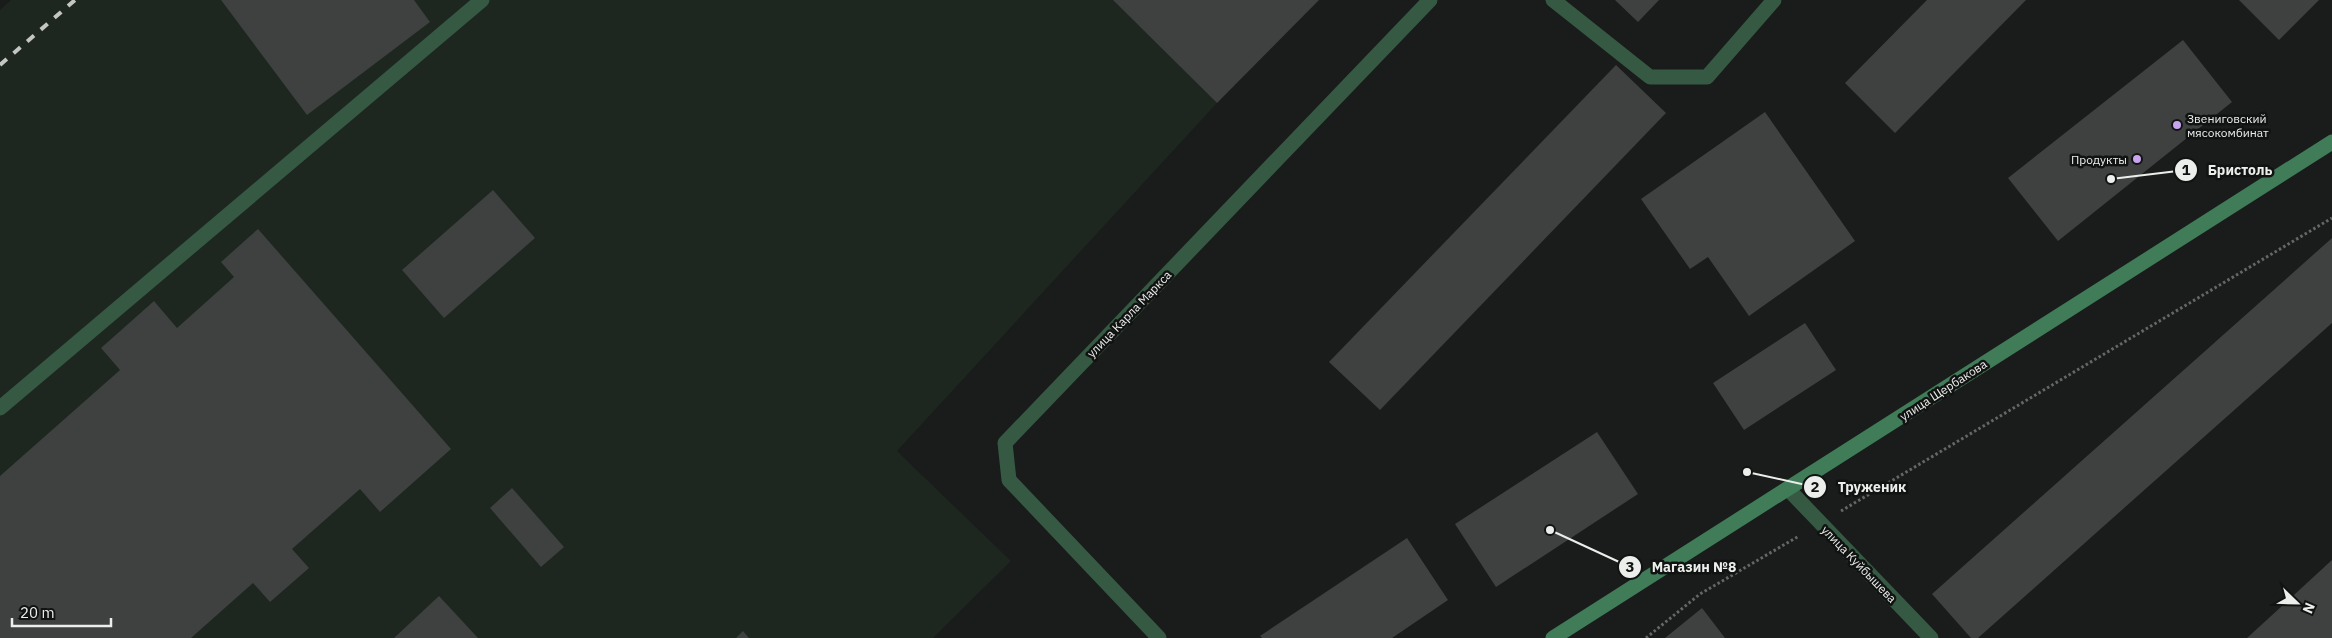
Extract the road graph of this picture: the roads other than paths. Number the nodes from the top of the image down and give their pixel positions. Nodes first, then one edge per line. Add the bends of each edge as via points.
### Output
1 (482, 0) edge
2 (1430, 0) edge
3 (1553, 0) edge
4 (1774, 0) edge
5 (2332, 142) edge
6 (0, 408) edge
7 (1788, 489) junction
8 (1159, 638) edge
9 (1553, 638) edge
10 (1931, 638) edge

1 - 6 street
2 - 8 street, улица Карла Маркса via 1005,443 1009,480
3 - 4 street via 1650,78 1707,77
5 - 7 main road, улица Щербакова
7 - 9 main road, улица Щербакова
7 - 10 street, улица Куйбышева

